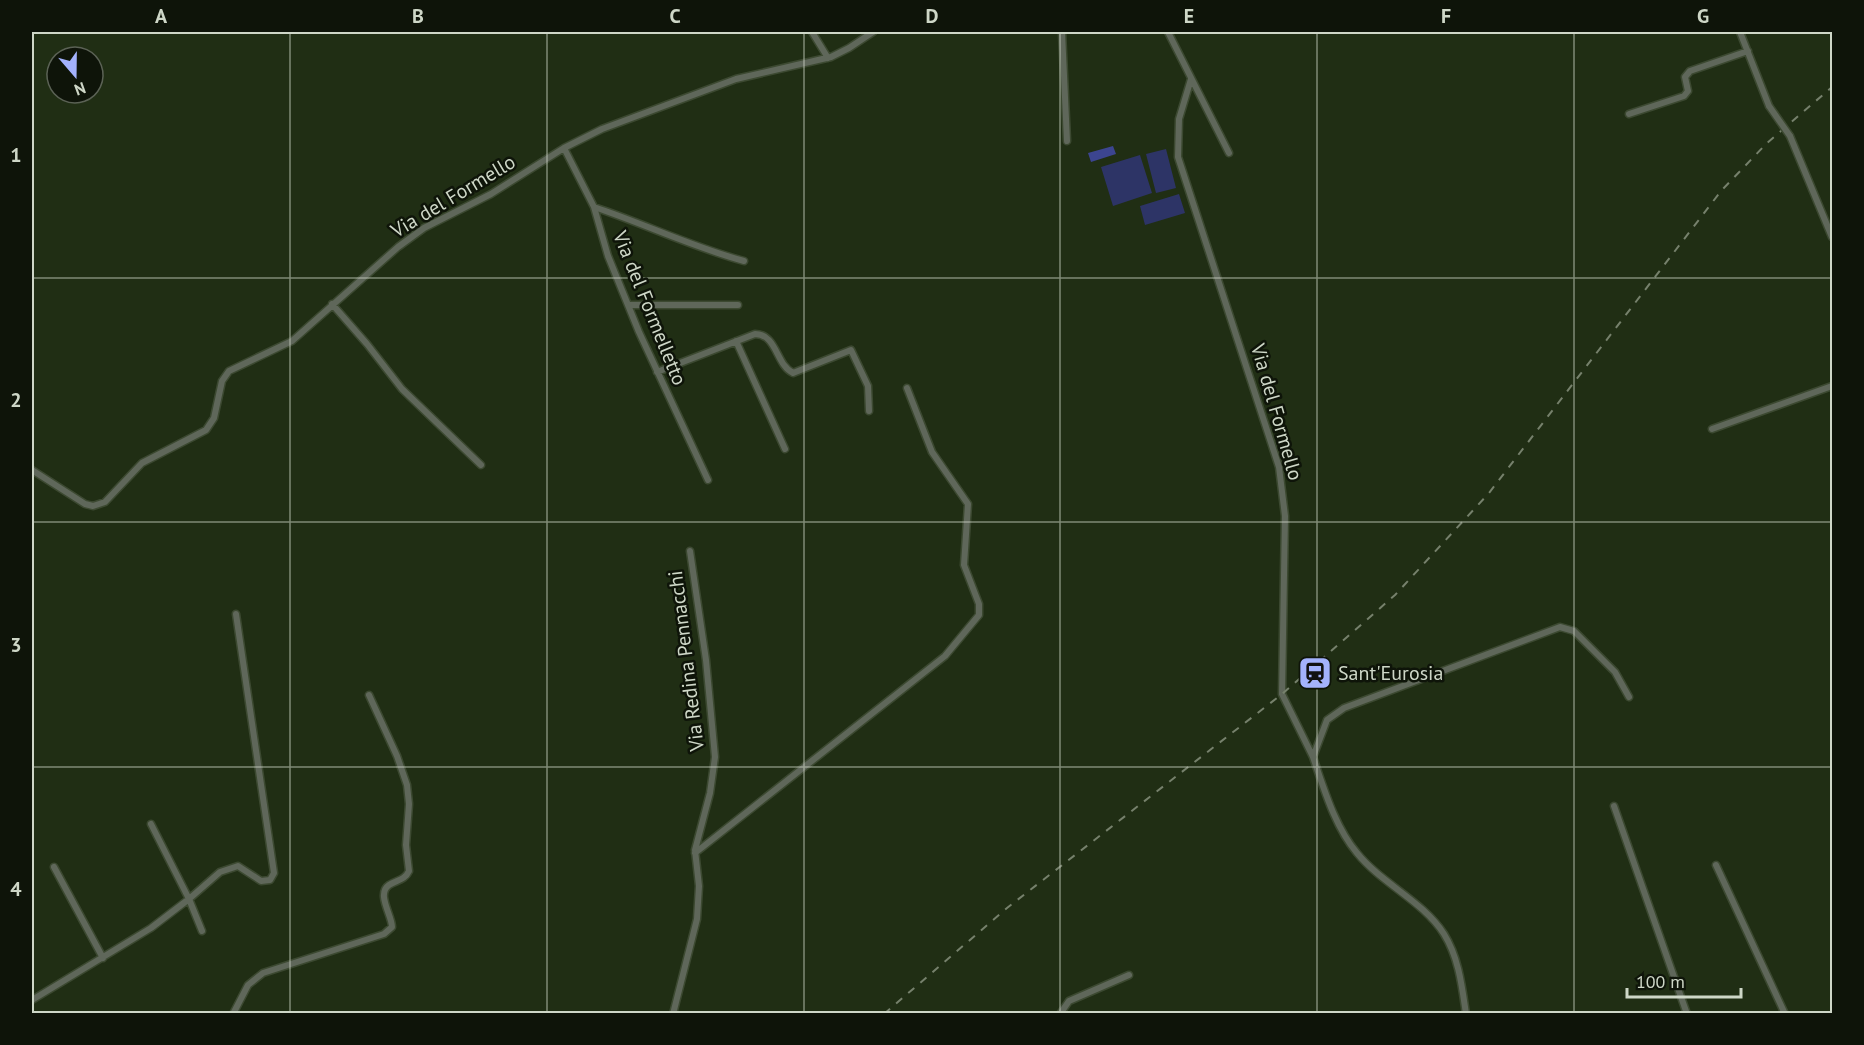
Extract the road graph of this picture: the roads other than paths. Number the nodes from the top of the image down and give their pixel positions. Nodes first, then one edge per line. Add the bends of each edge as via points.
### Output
1 (812, 32) edge
2 (873, 32) edge
3 (1062, 32) edge
4 (1168, 32) edge
5 (1740, 32) edge
6 (1748, 51) junction
7 (828, 58) junction
8 (1191, 79) junction
9 (1629, 114) dead end
10 (1067, 141) dead end
11 (564, 148) junction
12 (1229, 153) dead end
13 (594, 207) junction
14 (1833, 237) edge
15 (744, 261) dead end
16 (332, 304) junction
17 (628, 305) junction
18 (738, 305) dead end
19 (736, 341) junction
20 (657, 372) junction
21 (1833, 386) edge
22 (907, 388) dead end
23 (869, 411) dead end
24 (1712, 429) dead end
25 (785, 448) dead end
26 (481, 465) dead end
27 (32, 470) edge
28 (708, 480) dead end
29 (690, 551) dead end
30 (236, 614) dead end
31 (369, 695) dead end
32 (1629, 697) dead end
33 (1313, 757) junction
34 (1614, 806) dead end
35 (151, 824) dead end
36 (695, 853) junction
37 (1716, 865) dead end
38 (54, 867) dead end
39 (189, 899) junction
40 (202, 931) dead end
41 (103, 957) junction
42 (1130, 975) dead end
43 (32, 1000) edge
44 (233, 1014) edge
45 (673, 1014) edge
46 (1060, 1014) edge
47 (1466, 1014) edge
48 (1688, 1014) edge
49 (1785, 1014) edge

1 - 7 street
2 - 7 street, Via del Formello
3 - 10 street
4 - 8 street
5 - 6 street
6 - 9 street via 1690,71 1684,96
6 - 14 street, bridge via 1769,106 1790,136
7 - 11 street, Via del Formello via 726,82 602,129
8 - 12 street
8 - 33 street, Via del Formello via 1179,119 1178,153 1280,470 1285,521 1282,692
11 - 13 street, Via del Formelletto
11 - 16 street, Via del Formello via 491,194 418,232
13 - 15 street via 648,225 698,248
13 - 17 street, Via del Formelletto
16 - 26 street via 402,389
16 - 27 street, Via del Formello via 284,346 229,371 222,381 215,416 208,428 142,463 105,502 85,504
17 - 18 street
17 - 20 street, Via del Formelletto
19 - 20 street
19 - 23 street via 762,334 793,374 850,350 869,389
19 - 25 street
20 - 28 street, Via del Formelletto
21 - 24 street
22 - 36 street via 932,452 968,504 964,565 980,606 979,615 945,656
29 - 36 street, Via Redina Pennacchi via 715,747 710,793
30 - 39 street via 274,873 263,882 243,867 232,866
31 - 44 street via 401,766 408,795 409,871 384,892 392,927 386,933 259,975 248,985
32 - 33 street via 1615,672 1572,629 1558,627 1338,711 1326,722
33 - 47 street, Via del Formello via 1353,848 1370,868 1430,917 1444,935 1459,972
34 - 48 street
35 - 39 street
36 - 45 street, Via Redina Pennacchi via 698,914
37 - 49 street
38 - 41 street
39 - 40 street
39 - 41 street
41 - 43 street
42 - 46 street via 1069,1001

